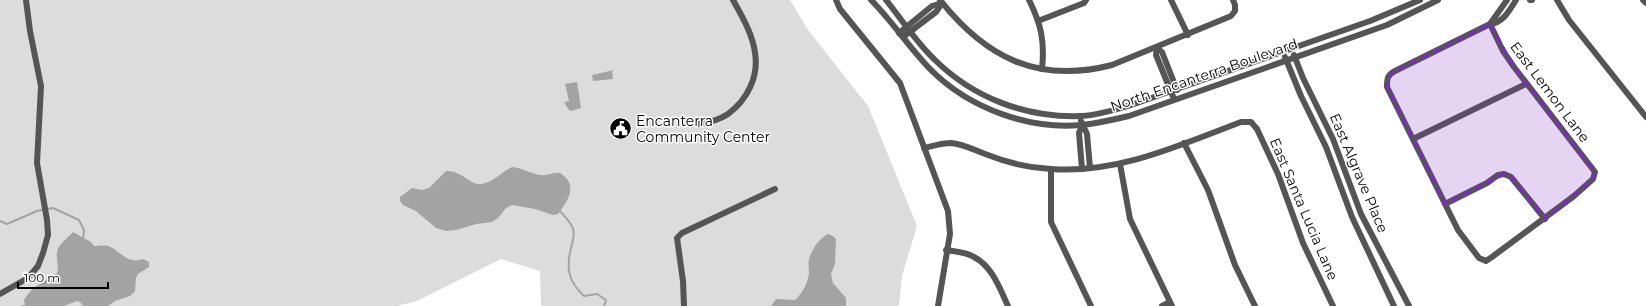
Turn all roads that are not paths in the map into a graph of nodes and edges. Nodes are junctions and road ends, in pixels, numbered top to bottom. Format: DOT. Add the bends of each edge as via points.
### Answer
graph roads {
  1 [pos="26,0"];
  2 [pos="733,0"];
  3 [pos="836,0"];
  4 [pos="872,0"];
  5 [pos="886,0"];
  6 [pos="1029,0"];
  7 [pos="1086,0"];
  8 [pos="1171,0"];
  9 [pos="1233,0"];
  10 [pos="1420,0"];
  11 [pos="1438,0"];
  12 [pos="1507,0"];
  13 [pos="1516,0"];
  14 [pos="1557,0"];
  15 [pos="1643,0"];
  16 [pos="941,1"];
  17 [pos="1646,3"];
  18 [pos="1038,21"];
  19 [pos="1490,24"];
  20 [pos="909,28"];
  21 [pos="901,35"];
  22 [pos="1188,35"];
  23 [pos="1157,48"];
  24 [pos="1292,48"];
  25 [pos="1283,51"];
  26 [pos="1295,57"];
  27 [pos="1287,60"];
  28 [pos="1042,69"];
  29 [pos="1526,84"];
  30 [pos="1174,89"];
  31 [pos="1177,98"];
  32 [pos="1081,116"];
  33 [pos="1646,116"];
  34 [pos="696,124"];
  35 [pos="1082,125"];
  36 [pos="1413,139"];
  37 [pos="1184,143"];
  38 [pos="924,148"];
  39 [pos="1120,164"];
  40 [pos="1090,168"];
  41 [pos="1082,169"];
  42 [pos="1051,170"];
  43 [pos="775,189"];
  44 [pos="1445,204"];
  45 [pos="1545,219"];
  46 [pos="946,250"];
  47 [pos="1398,283"];
  48 [pos="1386,290"];
  49 [pos="0,294"];
  50 [pos="1171,304"];
  51 [pos="684,306"];
  52 [pos="938,306"];
  53 [pos="1008,306"];
  54 [pos="1091,306"];
  55 [pos="1162,306"];
  56 [pos="1255,306"];
  57 [pos="1333,306"];
  58 [pos="1394,306"];
  59 [pos="1409,306"];
  1 -- 49 [label="street" via="41,86 37,163 48,220 47,244 38,266 28,278"];
  2 -- 34 [label="street" via="750,34 755,52 757,66 753,81 744,98 728,114"];
  3 -- 38 [label="street" via="840,9 900,83"];
  4 -- 21 [label="street, North Encanterra Boulevard"];
  5 -- 20 [label="street, North Encanterra Boulevard"];
  6 -- 18 [label="street"];
  7 -- 18 [label="street"];
  8 -- 22 [label="street"];
  9 -- 22 [label="street" via="1235,11 1231,16"];
  10 -- 24 [label="street, North Encanterra Boulevard" via="1370,21"];
  11 -- 26 [label="street, North Encanterra Boulevard" via="1387,25"];
  12 -- 19 [label="street"];
  13 -- 19 [label="street" via="1504,18"];
  14 -- 33 [label="street" via="1569,20"];
  15 -- 17 [label="street"];
  16 -- 20 [label="street" via="936,12"];
  16 -- 28 [label="street" via="970,33 996,53"];
  18 -- 28 [label="street" via="1044,52"];
  19 -- 29 [label="street, East Lemon Lane" via="1503,51"];
  19 -- 36 [label="street" via="1391,73 1387,79 1387,87"];
  20 -- 21 [label="street"];
  20 -- 32 [label="street, North Encanterra Boulevard" via="948,72 991,99 1037,113"];
  21 -- 35 [label="street, North Encanterra Boulevard" via="925,64 949,86 992,111 1042,124"];
  22 -- 23 [label="street"];
  23 -- 28 [label="street" via="1094,70 1056,72"];
  23 -- 30 [label="street" via="1162,52"];
  24 -- 25 [label="street, North Encanterra Boulevard"];
  24 -- 26 [label="street, East Algrave Place"];
  25 -- 27 [label="street, East Algrave Place"];
  25 -- 30 [label="street, North Encanterra Boulevard"];
  26 -- 27 [label="street, North Encanterra Boulevard"];
  26 -- 47 [label="street, East Algrave Place" via="1333,139 1361,214"];
  27 -- 31 [label="street, North Encanterra Boulevard"];
  27 -- 48 [label="street, East Algrave Place" via="1326,147 1352,217"];
  29 -- 36 [label="street"];
  29 -- 45 [label="street, East Lemon Lane" via="1595,172 1593,179"];
  30 -- 31 [label="street"];
  30 -- 32 [label="street, North Encanterra Boulevard" via="1117,109"];
  31 -- 35 [label="street, North Encanterra Boulevard" via="1129,116"];
  32 -- 35 [label="street"];
  35 -- 40 [label="street" via="1087,134"];
  35 -- 41 [label="street" via="1079,133"];
  36 -- 44 [label="street"];
  37 -- 39 [label="street"];
  37 -- 56 [label="street" via="1208,190 1235,265"];
  37 -- 57 [label="street, East Santa Lucia Lane" via="1241,122 1251,122 1257,129 1278,174 1303,243"];
  38 -- 42 [label="street" via="951,143 1018,165"];
  38 -- 46 [label="street" via="948,211 950,234"];
  39 -- 40 [label="street"];
  39 -- 50 [label="street" via="1130,219"];
  40 -- 41 [label="street"];
  41 -- 42 [label="street"];
  42 -- 54 [label="street" via="1051,222"];
  43 -- 51 [label="street" via="682,233 677,238"];
  44 -- 45 [label="street" via="1504,174 1511,177"];
  44 -- 45 [label="street" via="1458,230 1479,258 1486,261"];
  46 -- 52 [label="street"];
  46 -- 53 [label="street" via="975,257 984,264 993,275"];
  47 -- 48 [label="street"];
  47 -- 59 [label="street, East Algrave Place"];
  48 -- 58 [label="street, East Algrave Place"];
  50 -- 55 [label="street"];
}
